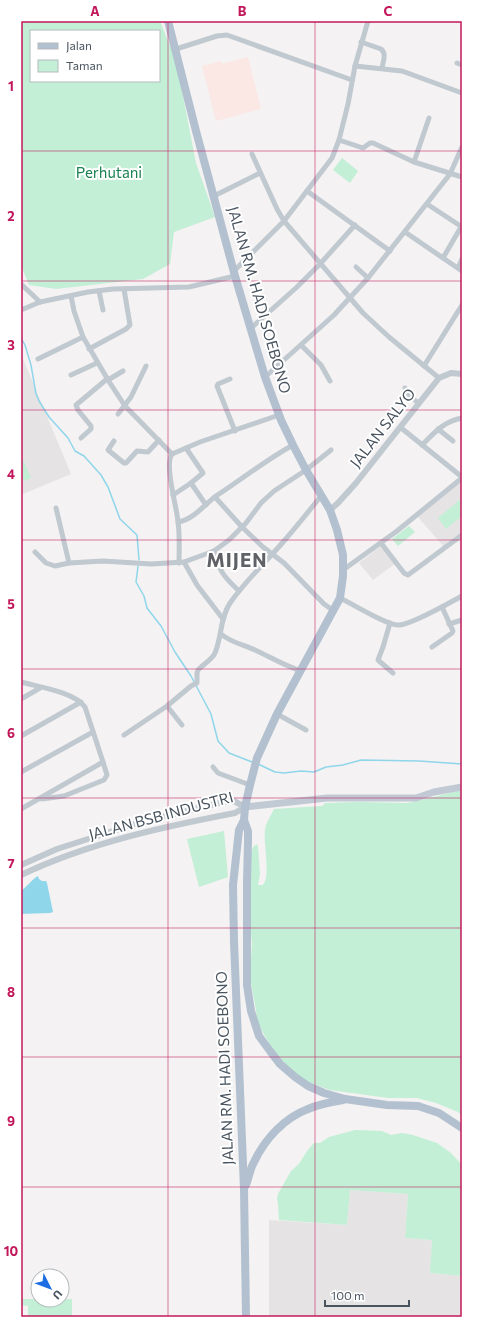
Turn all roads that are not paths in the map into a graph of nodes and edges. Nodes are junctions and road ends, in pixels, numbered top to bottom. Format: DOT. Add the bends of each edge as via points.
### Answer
graph roads {
  1 [pos="368,21"];
  2 [pos="170,22"];
  3 [pos="361,42"];
  4 [pos="176,49"];
  5 [pos="355,66"];
  6 [pos="382,68"];
  7 [pos="352,80"];
  8 [pos="462,93"];
  9 [pos="429,118"];
  10 [pos="339,140"];
  11 [pos="462,147"];
  12 [pos="252,154"];
  13 [pos="460,156"];
  14 [pos="414,162"];
  15 [pos="260,173"];
  16 [pos="450,174"];
  17 [pos="462,177"];
  18 [pos="307,191"];
  19 [pos="214,196"];
  20 [pos="427,204"];
  21 [pos="284,222"];
  22 [pos="355,225"];
  23 [pos="462,227"];
  24 [pos="405,232"];
  25 [pos="390,251"];
  26 [pos="443,258"];
  27 [pos="462,259"];
  28 [pos="320,264"];
  29 [pos="356,267"];
  30 [pos="460,269"];
  31 [pos="234,274"];
  32 [pos="368,278"];
  33 [pos="21,284"];
  34 [pos="124,289"];
  35 [pos="99,291"];
  36 [pos="71,296"];
  37 [pos="350,298"];
  38 [pos="40,302"];
  39 [pos="462,305"];
  40 [pos="21,310"];
  41 [pos="103,310"];
  42 [pos="250,329"];
  43 [pos="83,337"];
  44 [pos="301,345"];
  45 [pos="89,349"];
  46 [pos="38,359"];
  47 [pos="97,363"];
  48 [pos="146,366"];
  49 [pos="424,366"];
  50 [pos="123,371"];
  51 [pos="462,374"];
  52 [pos="71,375"];
  53 [pos="264,377"];
  54 [pos="439,378"];
  55 [pos="108,379"];
  56 [pos="230,379"];
  57 [pos="330,381"];
  58 [pos="405,388"];
  59 [pos="418,403"];
  60 [pos="125,406"];
  61 [pos="118,414"];
  62 [pos="279,415"];
  63 [pos="462,418"];
  64 [pos="400,427"];
  65 [pos="438,429"];
  66 [pos="235,430"];
  67 [pos="81,438"];
  68 [pos="159,440"];
  69 [pos="114,441"];
  70 [pos="453,441"];
  71 [pos="293,445"];
  72 [pos="422,445"];
  73 [pos="186,448"];
  74 [pos="331,450"];
  75 [pos="172,454"];
  76 [pos="306,470"];
  77 [pos="462,478"];
  78 [pos="191,483"];
  79 [pos="173,495"];
  80 [pos="321,496"];
  81 [pos="215,497"];
  82 [pos="206,505"];
  83 [pos="56,508"];
  84 [pos="330,510"];
  85 [pos="178,522"];
  86 [pos="242,527"];
  87 [pos="462,536"];
  88 [pos="381,543"];
  89 [pos="214,551"];
  90 [pos="35,552"];
  91 [pos="272,554"];
  92 [pos="182,562"];
  93 [pos="69,563"];
  94 [pos="343,570"];
  95 [pos="239,591"];
  96 [pos="462,596"];
  97 [pos="340,598"];
  98 [pos="442,607"];
  99 [pos="334,611"];
  100 [pos="223,618"];
  101 [pos="462,620"];
  102 [pos="390,624"];
  103 [pos="449,624"];
  104 [pos="221,634"];
  105 [pos="432,647"];
  106 [pos="301,672"];
  107 [pos="393,674"];
  108 [pos="21,682"];
  109 [pos="40,688"];
  110 [pos="21,699"];
  111 [pos="81,702"];
  112 [pos="167,706"];
  113 [pos="277,714"];
  114 [pos="182,725"];
  115 [pos="306,730"];
  116 [pos="93,732"];
  117 [pos="124,735"];
  118 [pos="21,736"];
  119 [pos="103,762"];
  120 [pos="213,767"];
  121 [pos="21,772"];
  122 [pos="250,785"];
  123 [pos="462,787"];
  124 [pos="39,800"];
  125 [pos="245,807"];
  126 [pos="21,809"];
  127 [pos="244,820"];
  128 [pos="21,865"];
  129 [pos="21,875"];
  130 [pos="345,1100"];
  131 [pos="462,1128"];
  132 [pos="244,1189"];
  133 [pos="246,1317"];
  1 -- 3 [label="street"];
  2 -- 4 [label="main road, JALAN RM. HADI SOEBONO"];
  3 -- 5 [label="street"];
  3 -- 6 [label="street" via="383,50"];
  4 -- 7 [label="street" via="227,35"];
  4 -- 19 [label="main road, JALAN RM. HADI SOEBONO"];
  5 -- 6 [label="street"];
  5 -- 7 [label="street"];
  6 -- 8 [label="street" via="410,73"];
  7 -- 10 [label="street"];
  9 -- 14 [label="street"];
  10 -- 14 [label="street" via="363,148 373,143"];
  10 -- 18 [label="street" via="328,165"];
  11 -- 13 [label="street"];
  12 -- 15 [label="street"];
  13 -- 16 [label="street"];
  14 -- 16 [label="street"];
  15 -- 19 [label="street"];
  15 -- 21 [label="street"];
  16 -- 17 [label="street"];
  16 -- 20 [label="street"];
  18 -- 21 [label="street"];
  18 -- 22 [label="street"];
  19 -- 31 [label="main road, JALAN RM. HADI SOEBONO"];
  20 -- 23 [label="street"];
  20 -- 24 [label="street"];
  21 -- 28 [label="street"];
  21 -- 31 [label="street"];
  22 -- 25 [label="street"];
  22 -- 28 [label="street"];
  23 -- 26 [label="street"];
  24 -- 25 [label="street"];
  24 -- 26 [label="street"];
  25 -- 32 [label="street"];
  26 -- 30 [label="street"];
  27 -- 30 [label="street"];
  28 -- 37 [label="street"];
  28 -- 42 [label="street"];
  29 -- 32 [label="street"];
  31 -- 34 [label="street" via="188,287"];
  31 -- 42 [label="main road, JALAN RM. HADI SOEBONO"];
  32 -- 37 [label="street"];
  33 -- 38 [label="street"];
  34 -- 35 [label="street"];
  34 -- 45 [label="street" via="130,325"];
  35 -- 36 [label="street"];
  35 -- 41 [label="street"];
  36 -- 38 [label="street"];
  36 -- 43 [label="street"];
  37 -- 44 [label="street"];
  37 -- 49 [label="street" via="389,337"];
  38 -- 40 [label="street"];
  39 -- 49 [label="street"];
  42 -- 53 [label="main road, JALAN RM. HADI SOEBONO"];
  43 -- 45 [label="street"];
  43 -- 46 [label="street"];
  44 -- 53 [label="street"];
  44 -- 57 [label="street" via="321,365"];
  45 -- 47 [label="street"];
  47 -- 52 [label="street"];
  47 -- 55 [label="street"];
  48 -- 60 [label="street"];
  49 -- 54 [label="street"];
  50 -- 55 [label="street"];
  51 -- 54 [label="street" via="451,373"];
  53 -- 62 [label="main road, JALAN RM. HADI SOEBONO"];
  54 -- 59 [label="street, JALAN SALYO"];
  55 -- 60 [label="street"];
  55 -- 67 [label="street" via="76,405 91,426"];
  56 -- 66 [label="street" via="217,386"];
  58 -- 59 [label="street"];
  59 -- 64 [label="street, JALAN SALYO"];
  60 -- 61 [label="street"];
  60 -- 68 [label="street"];
  62 -- 66 [label="street"];
  62 -- 71 [label="main road, JALAN RM. HADI SOEBONO"];
  63 -- 65 [label="street"];
  64 -- 72 [label="street"];
  64 -- 84 [label="street, JALAN SALYO" via="349,492"];
  65 -- 70 [label="street"];
  65 -- 72 [label="street"];
  66 -- 73 [label="street"];
  68 -- 69 [label="street" via="148,452 137,451 124,464 108,450"];
  68 -- 75 [label="street"];
  71 -- 76 [label="main road, JALAN RM. HADI SOEBONO"];
  71 -- 81 [label="street"];
  72 -- 77 [label="street"];
  73 -- 75 [label="street"];
  73 -- 78 [label="street" via="203,473"];
  74 -- 76 [label="street"];
  75 -- 79 [label="street" via="170,473"];
  76 -- 80 [label="main road, JALAN RM. HADI SOEBONO"];
  76 -- 86 [label="street" via="274,491"];
  77 -- 88 [label="street"];
  78 -- 79 [label="street"];
  78 -- 82 [label="street"];
  79 -- 85 [label="street"];
  80 -- 84 [label="main road, JALAN RM. HADI SOEBONO"];
  80 -- 91 [label="street"];
  81 -- 82 [label="street"];
  81 -- 86 [label="street"];
  82 -- 85 [label="street"];
  83 -- 93 [label="street"];
  84 -- 94 [label="main road, JALAN RM. HADI SOEBONO" via="338,530"];
  85 -- 92 [label="street"];
  86 -- 89 [label="street"];
  86 -- 91 [label="street"];
  87 -- 88 [label="street" via="410,574 404,573"];
  88 -- 94 [label="street"];
  89 -- 92 [label="street"];
  89 -- 95 [label="street" via="225,578"];
  90 -- 93 [label="street" via="50,565"];
  91 -- 95 [label="street"];
  91 -- 99 [label="street"];
  92 -- 93 [label="street"];
  92 -- 100 [label="street"];
  94 -- 97 [label="main road, JALAN RM. HADI SOEBONO"];
  95 -- 100 [label="street"];
  96 -- 98 [label="street"];
  97 -- 99 [label="main road, JALAN RM. HADI SOEBONO"];
  97 -- 102 [label="street"];
  98 -- 102 [label="street" via="401,626"];
  98 -- 103 [label="street"];
  99 -- 106 [label="main road, JALAN RM. HADI SOEBONO"];
  100 -- 104 [label="street"];
  101 -- 103 [label="street"];
  102 -- 107 [label="street" via="378,660"];
  103 -- 105 [label="street" via="452,633"];
  104 -- 106 [label="street"];
  104 -- 112 [label="street" via="214,654 197,673 197,683"];
  106 -- 113 [label="main road, JALAN RM. HADI SOEBONO"];
  108 -- 109 [label="street"];
  109 -- 110 [label="street"];
  109 -- 111 [label="street"];
  111 -- 116 [label="street"];
  111 -- 118 [label="street"];
  112 -- 114 [label="street"];
  112 -- 117 [label="street"];
  113 -- 115 [label="street"];
  113 -- 122 [label="main road, JALAN RM. HADI SOEBONO" via="256,758"];
  116 -- 119 [label="street"];
  116 -- 121 [label="street"];
  119 -- 124 [label="street"];
  119 -- 124 [label="street" via="107,775 104,780 64,796"];
  120 -- 122 [label="street" via="218,773"];
  122 -- 125 [label="main road, JALAN RM. HADI SOEBONO"];
  123 -- 125 [label="main road" via="416,798 327,798"];
  124 -- 126 [label="street"];
  125 -- 127 [label="main road, JALAN RM. HADI SOEBONO"];
  125 -- 128 [label="street, JALAN BSB INDUSTRI" via="232,800 144,821 57,849"];
  125 -- 129 [label="street, JALAN BSB INDUSTRI" via="234,813 144,831 60,857"];
  127 -- 130 [label="main road, JALAN RM. HADI SOEBONO" via="248,830 247,985 251,1011 259,1036 280,1064 294,1077 308,1086"];
  127 -- 132 [label="main road, JALAN RM. HADI SOEBONO" via="239,830 234,877 234,942"];
  130 -- 131 [label="main road, JALAN RM. HADI SOEBONO" via="418,1106 439,1113"];
  130 -- 132 [label="main road" via="307,1109 275,1131 254,1162"];
  132 -- 133 [label="main road, JALAN RM. HADI SOEBONO"];
}
